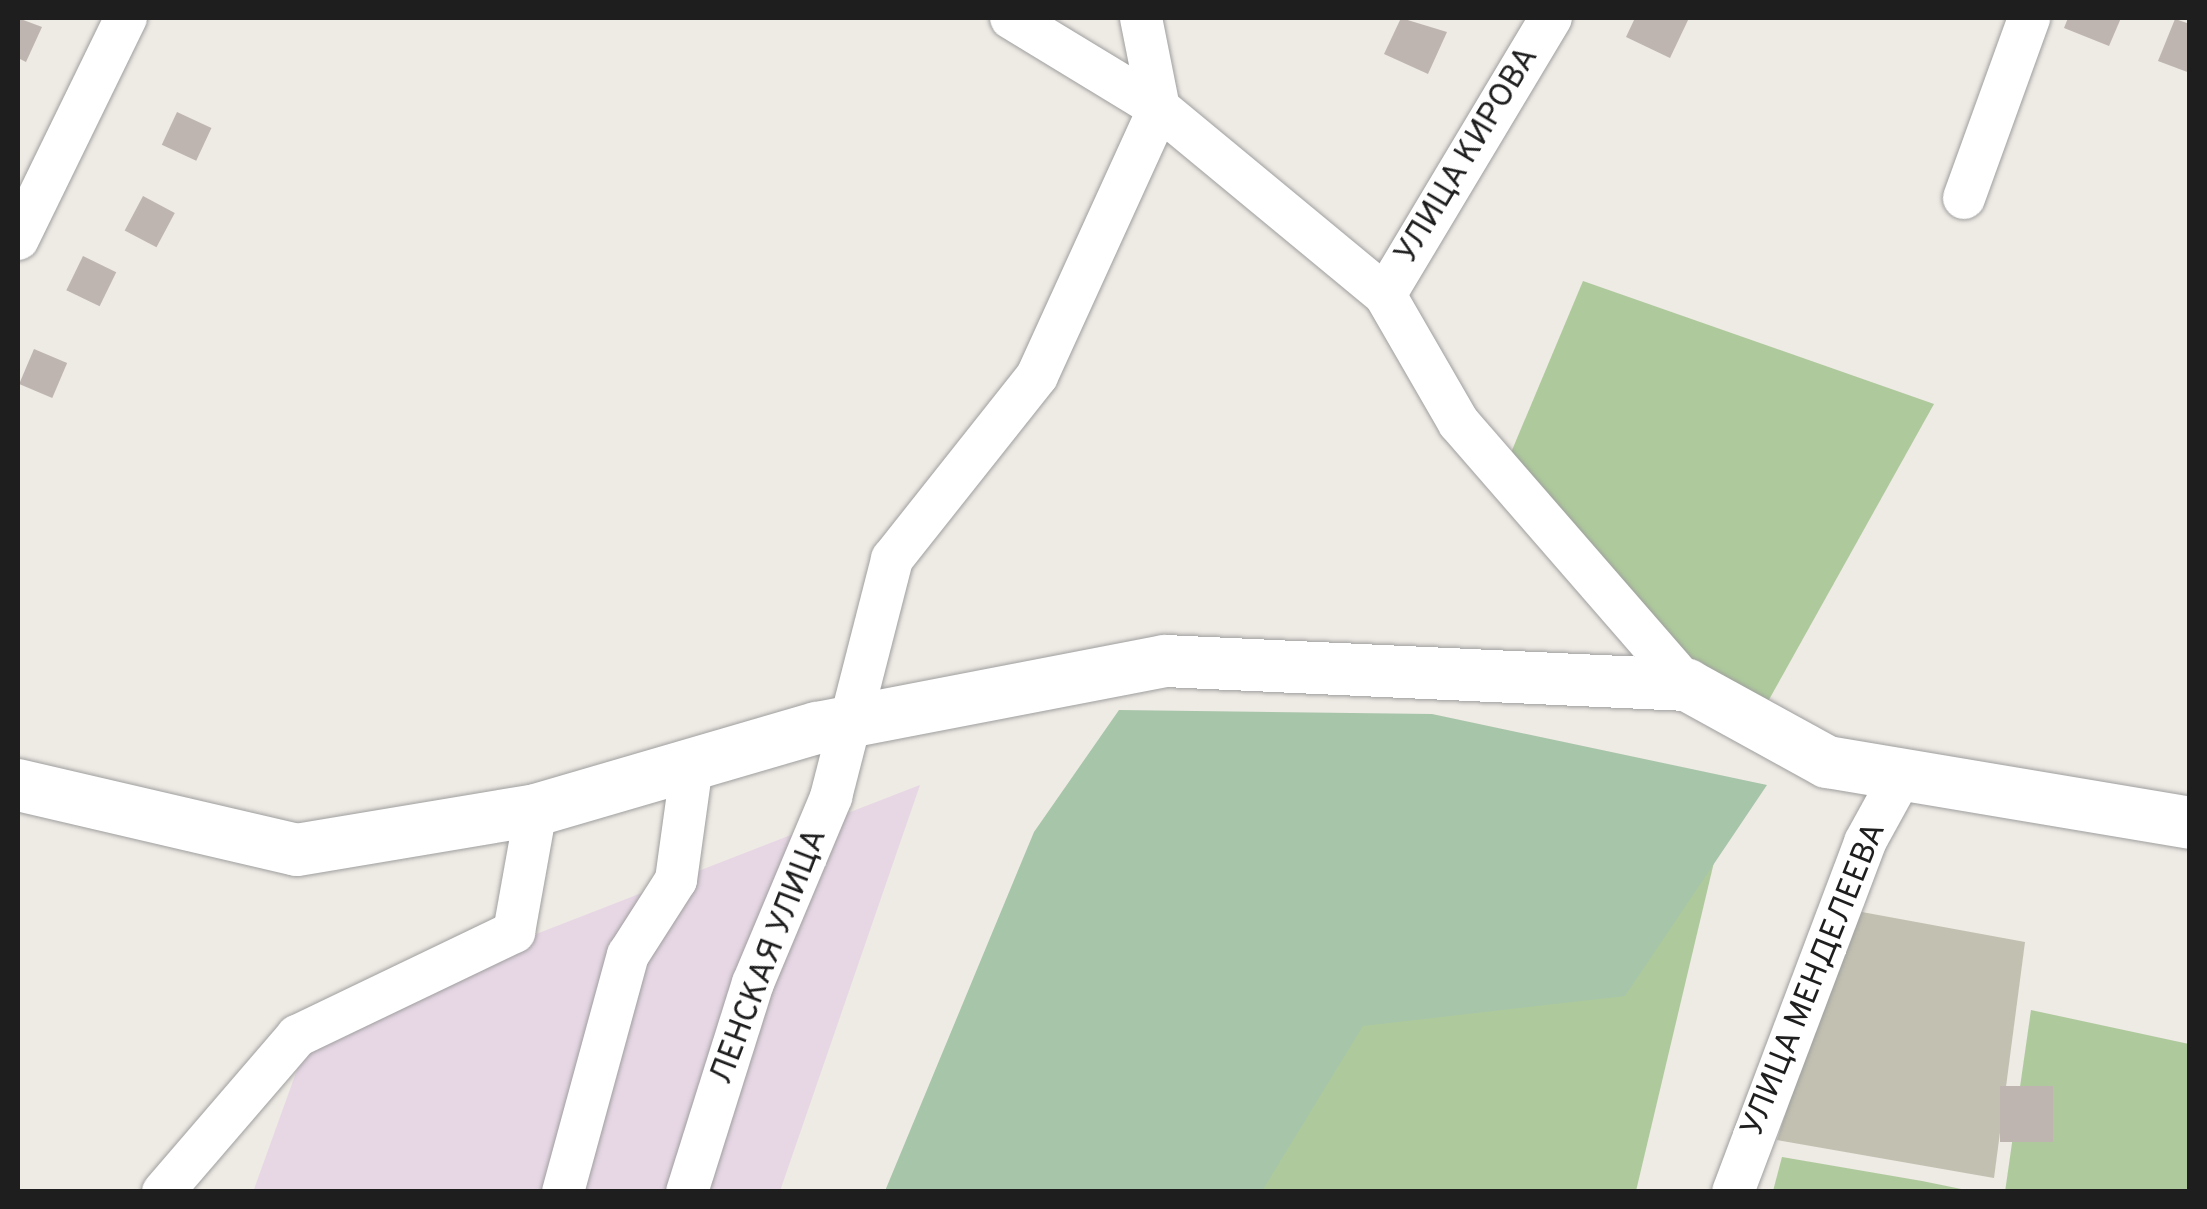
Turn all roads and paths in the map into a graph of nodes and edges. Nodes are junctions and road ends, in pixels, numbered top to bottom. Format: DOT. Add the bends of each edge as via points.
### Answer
graph roads {
  1 [pos="126,18"];
  2 [pos="1011,18"];
  3 [pos="1141,18"];
  4 [pos="1551,18"];
  5 [pos="2029,18"];
  6 [pos="1159,108"];
  7 [pos="1964,198"];
  8 [pos="18,239"];
  9 [pos="1386,295"];
  10 [pos="1687,685"];
  11 [pos="851,722"];
  12 [pos="692,764"];
  13 [pos="1904,771"];
  14 [pos="18,785"];
  15 [pos="536,810"];
  16 [pos="2190,823"];
  17 [pos="163,1192"];
  18 [pos="563,1192"];
  19 [pos="687,1192"];
  20 [pos="1733,1192"];
  1 -- 8 [label="street"];
  2 -- 6 [label="street"];
  3 -- 6 [label="street"];
  4 -- 9 [label="street, УЛИЦА КИРОВА"];
  5 -- 7 [label="street"];
  6 -- 9 [label="street"];
  6 -- 11 [label="street, ЛЕНСКАЯ УЛИЦА" via="1036,376 892,559"];
  9 -- 10 [label="street" via="1459,423"];
  10 -- 11 [label="street" via="1164,660"];
  10 -- 13 [label="street" via="1827,762"];
  11 -- 12 [label="street"];
  11 -- 19 [label="street, ЛЕНСКАЯ УЛИЦА" via="831,796 753,982"];
  12 -- 15 [label="street"];
  12 -- 18 [label="street" via="676,880 628,955"];
  13 -- 16 [label="street"];
  13 -- 20 [label="street, УЛИЦА МЕНДЕЛЕЕВА" via="1865,842"];
  14 -- 15 [label="street" via="297,850"];
  15 -- 17 [label="street" via="514,932 297,1036"];
}
